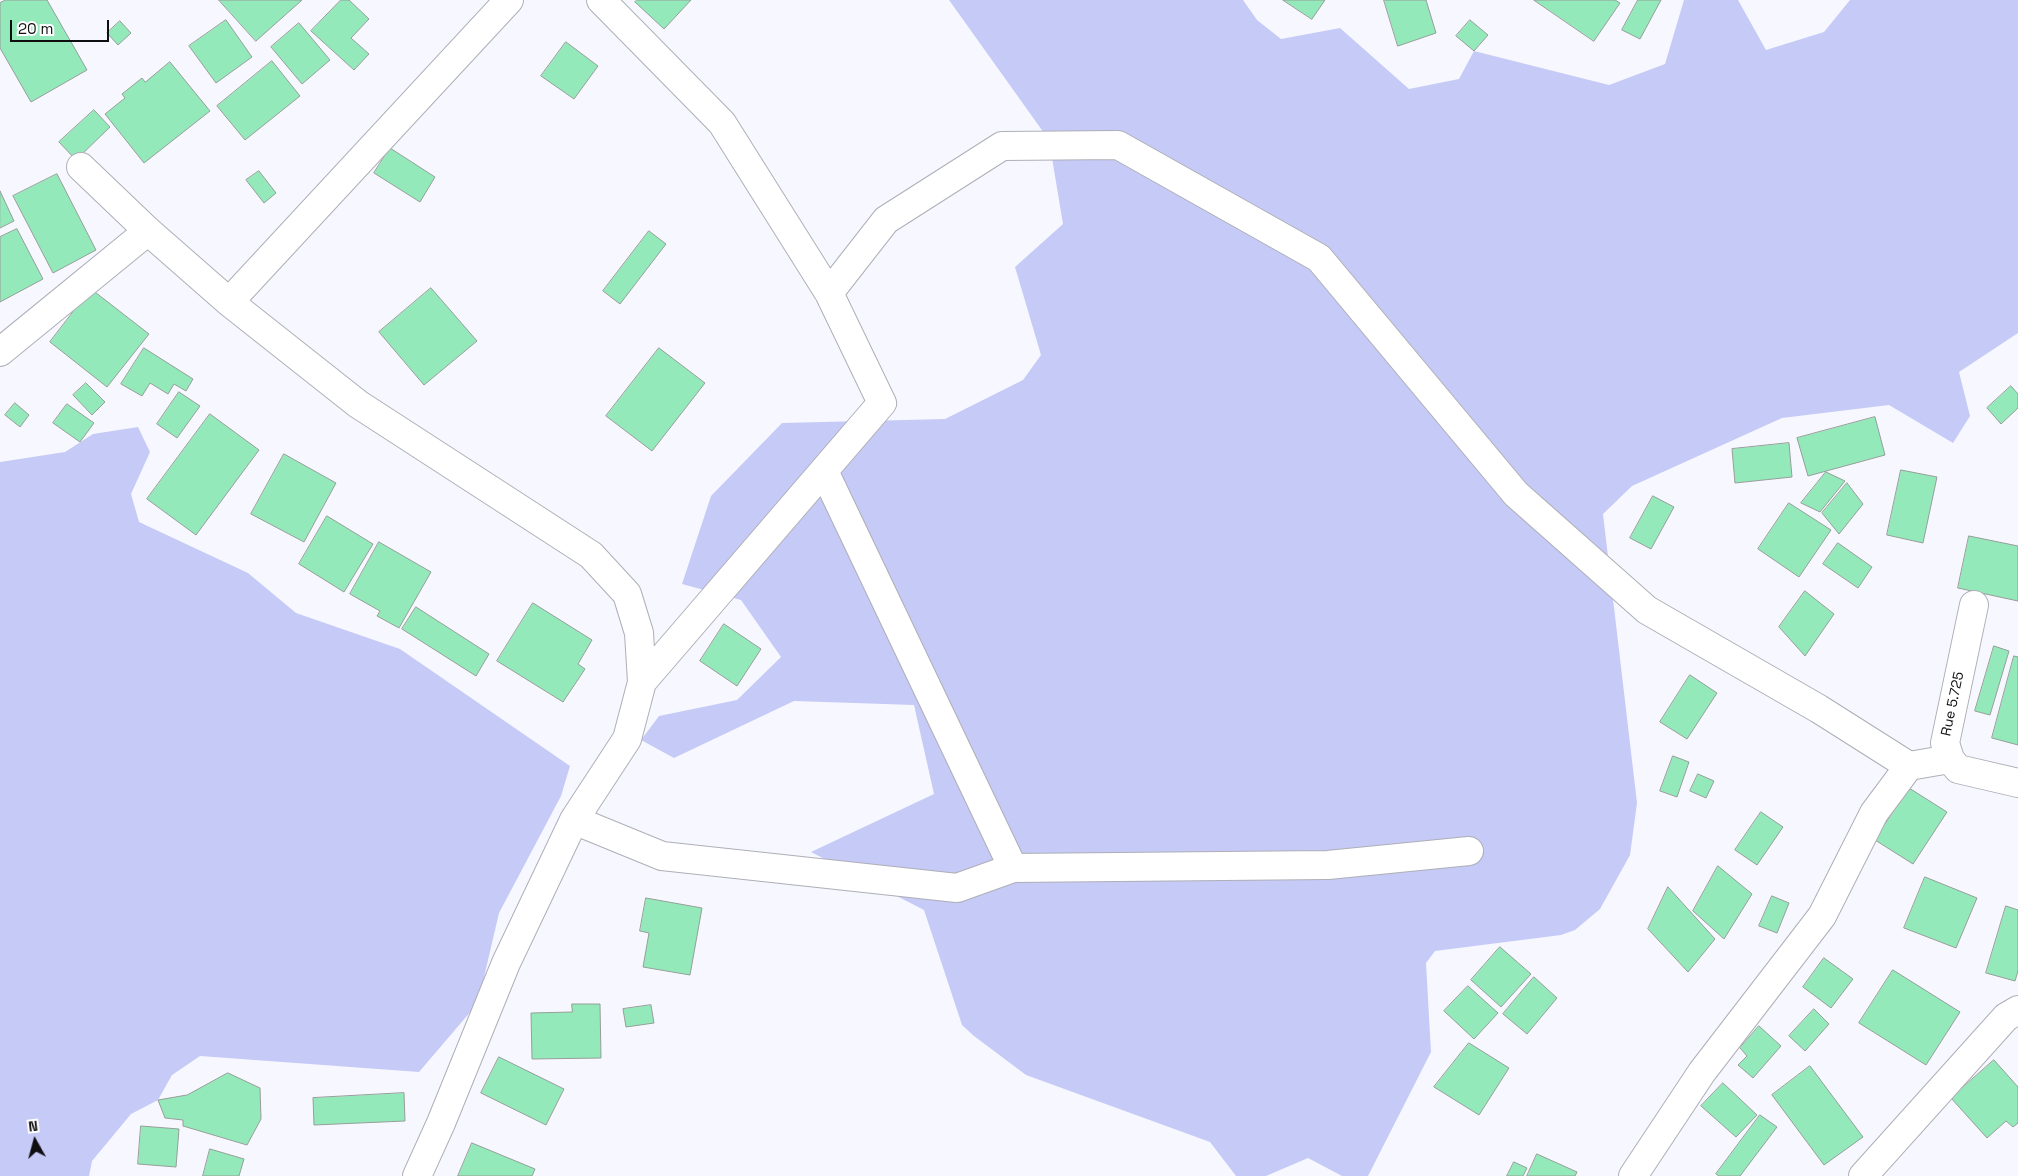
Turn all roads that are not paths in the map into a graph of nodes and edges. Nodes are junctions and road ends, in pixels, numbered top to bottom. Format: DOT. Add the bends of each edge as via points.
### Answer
graph roads {
  1 [pos="509,0"];
  2 [pos="601,0"];
  3 [pos="80,167"];
  4 [pos="148,231"];
  5 [pos="829,293"];
  6 [pos="229,302"];
  7 [pos="0,352"];
  8 [pos="824,471"];
  9 [pos="1974,605"];
  10 [pos="642,682"];
  11 [pos="1950,759"];
  12 [pos="1909,766"];
  13 [pos="2018,783"];
  14 [pos="574,820"];
  15 [pos="1469,851"];
  16 [pos="1013,868"];
  17 [pos="2018,1010"];
  18 [pos="417,1176"];
  19 [pos="1633,1176"];
  20 [pos="1863,1176"];
  1 -- 6 [label="street"];
  2 -- 5 [label="street" via="722,122"];
  3 -- 4 [label="street"];
  4 -- 6 [label="street"];
  4 -- 7 [label="street"];
  5 -- 8 [label="street" via="882,403"];
  5 -- 12 [label="street" via="886,220 1002,146 1118,145 1319,258 1516,494 1647,610 1819,708"];
  6 -- 10 [label="street" via="358,404 591,555 627,594 639,633"];
  8 -- 10 [label="street"];
  8 -- 16 [label="street"];
  9 -- 11 [label="street, Rue 5.725" via="1945,743"];
  10 -- 14 [label="street" via="626,739"];
  11 -- 12 [label="street"];
  11 -- 13 [label="street" via="1958,769"];
  12 -- 19 [label="street" via="1874,813 1822,916 1702,1072"];
  14 -- 16 [label="street" via="662,856 958,888"];
  14 -- 18 [label="street" via="506,963"];
  15 -- 16 [label="street" via="1328,865"];
  17 -- 20 [label="street" via="2006,1017"];
}
